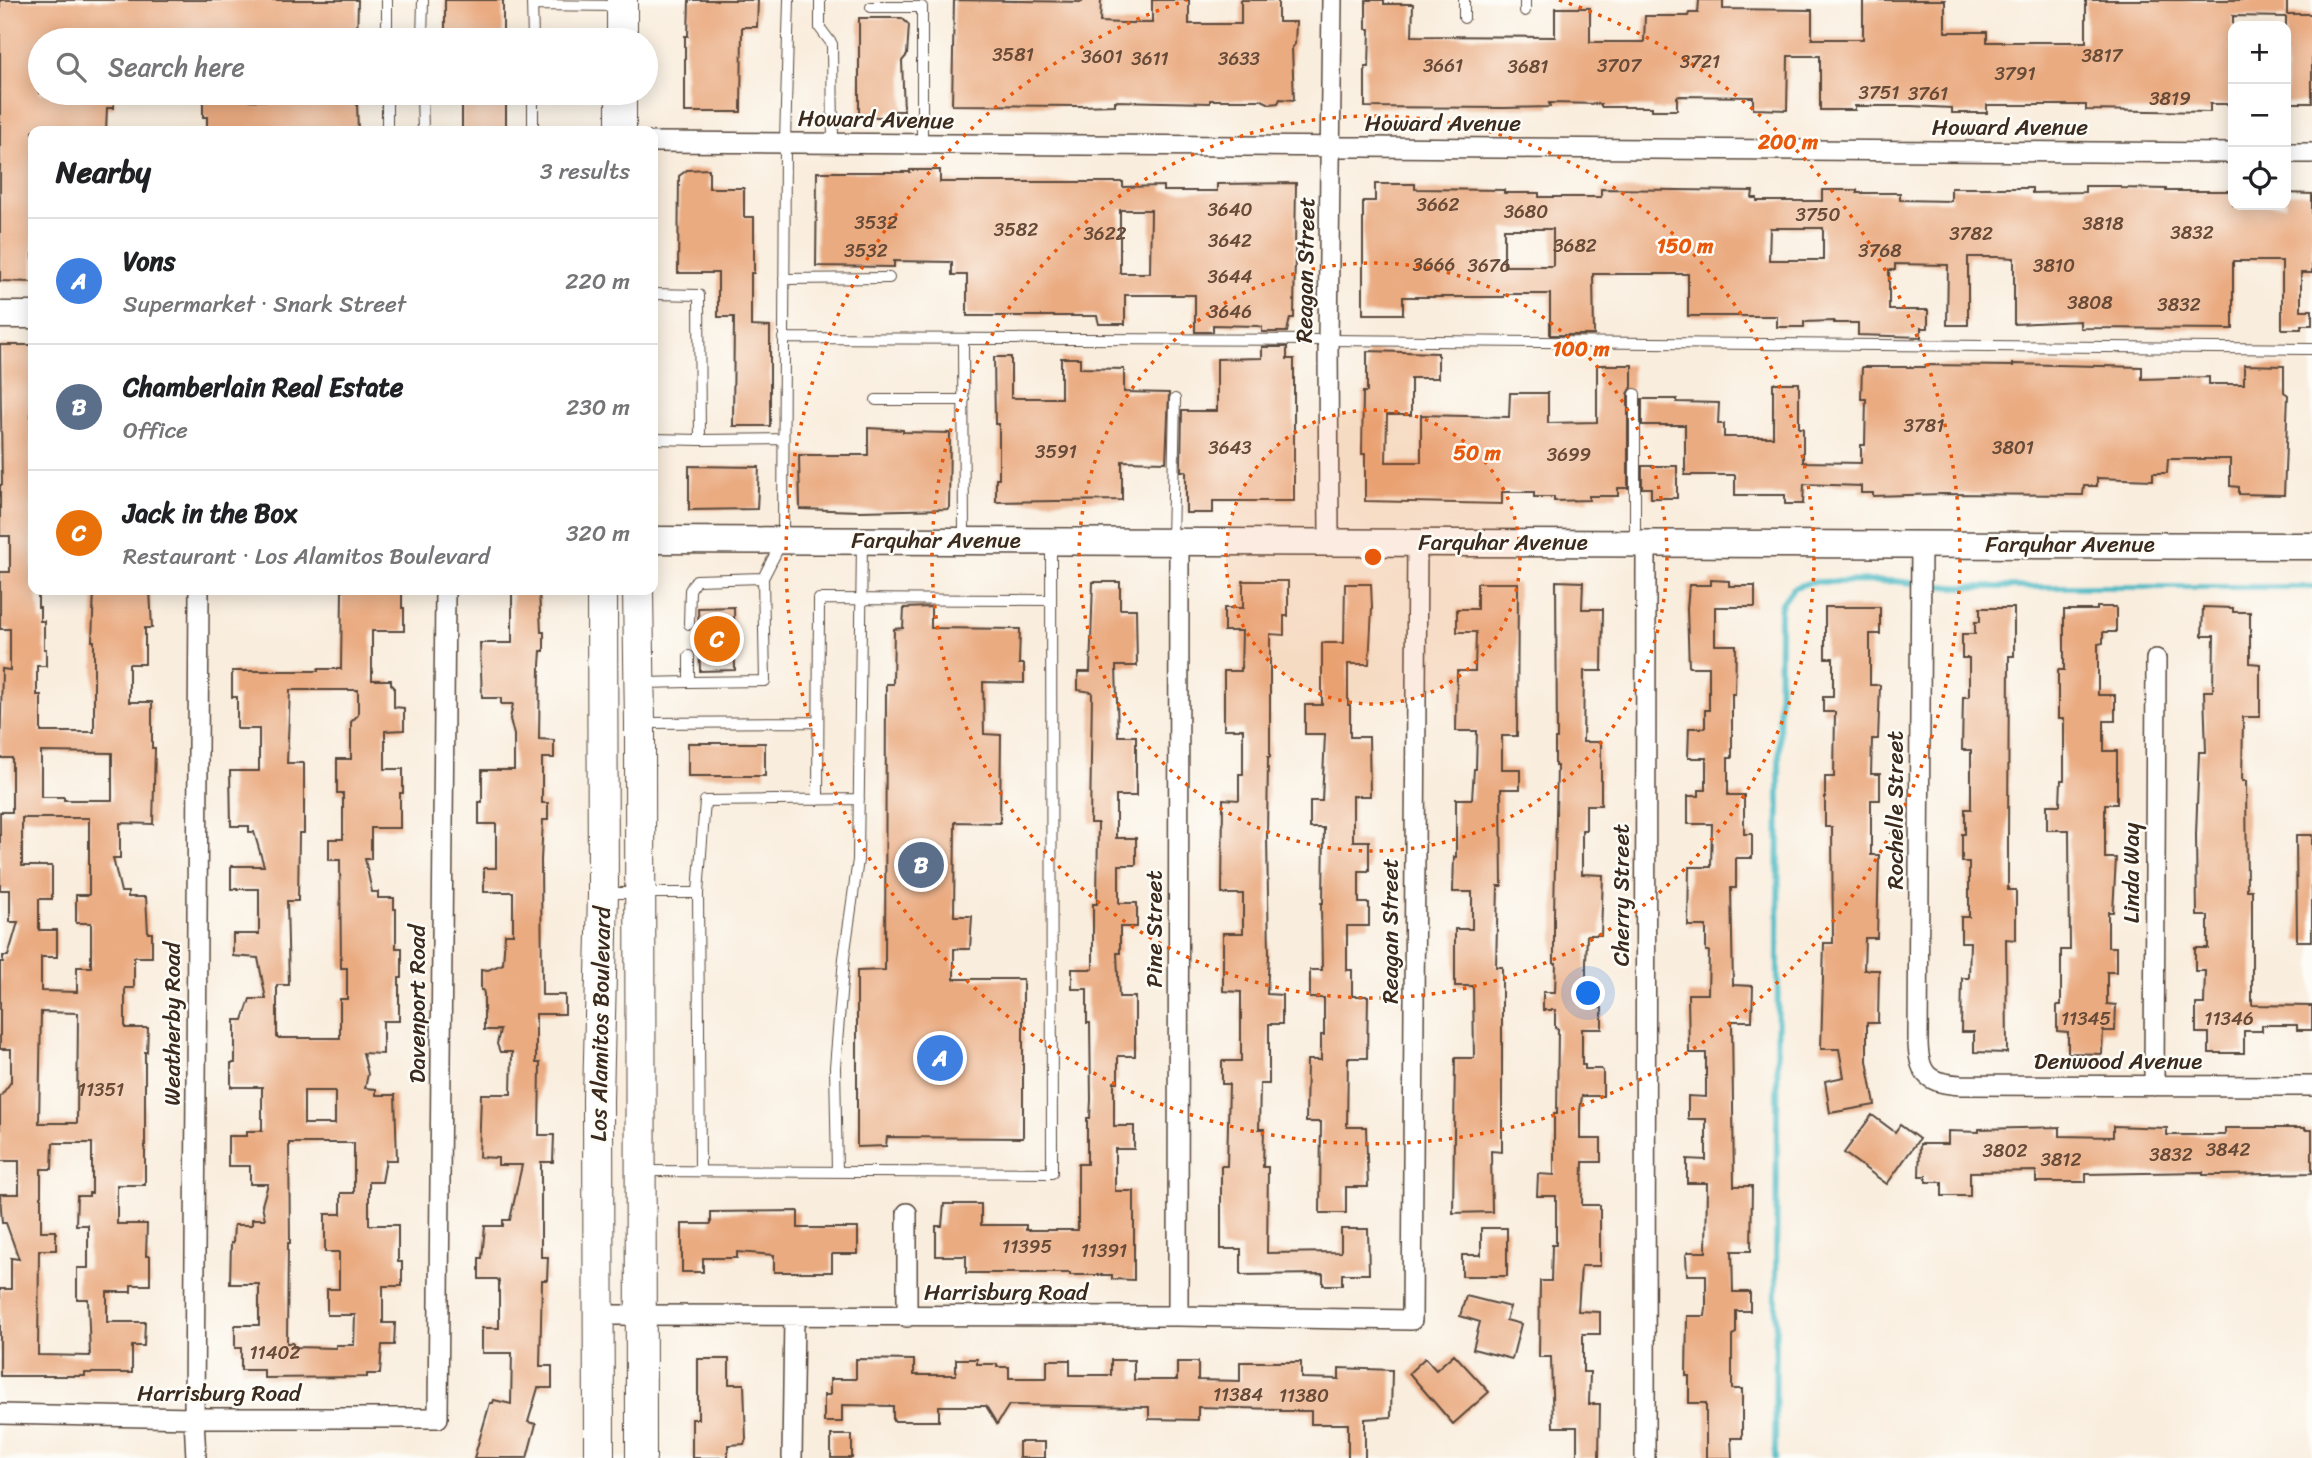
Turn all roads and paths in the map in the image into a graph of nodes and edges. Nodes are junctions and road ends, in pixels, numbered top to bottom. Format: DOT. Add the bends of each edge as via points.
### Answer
graph roads {
  1 [pos="387,0"];
  2 [pos="422,0"];
  3 [pos="789,0"];
  4 [pos="820,0"];
  5 [pos="1332,0"];
  6 [pos="1464,0"];
  7 [pos="1525,0"];
  8 [pos="532,3"];
  9 [pos="622,3"];
  10 [pos="871,7"];
  11 [pos="1524,11"];
  12 [pos="1464,18"];
  13 [pos="387,28"];
  14 [pos="422,28"];
  15 [pos="533,28"];
  16 [pos="622,28"];
  17 [pos="387,105"];
  18 [pos="422,105"];
  19 [pos="533,105"];
  20 [pos="621,105"];
  21 [pos="387,126"];
  22 [pos="423,126"];
  23 [pos="533,126"];
  24 [pos="621,126"];
  25 [pos="658,142"];
  26 [pos="785,142"];
  27 [pos="833,143"];
  28 [pos="922,144"];
  29 [pos="1331,147"];
  30 [pos="2228,153"];
  31 [pos="2291,153"];
  32 [pos="2312,153"];
  33 [pos="889,278"];
  34 [pos="784,279"];
  35 [pos="658,294"];
  36 [pos="0,315"];
  37 [pos="28,315"];
  38 [pos="783,338"];
  39 [pos="963,339"];
  40 [pos="1328,340"];
  41 [pos="2312,349"];
  42 [pos="1636,394"];
  43 [pos="1175,399"];
  44 [pos="876,400"];
  45 [pos="964,400"];
  46 [pos="658,439"];
  47 [pos="783,439"];
  48 [pos="699,440"];
  49 [pos="783,539"];
  50 [pos="658,540"];
  51 [pos="862,540"];
  52 [pos="964,540"];
  53 [pos="1051,541"];
  54 [pos="1417,541"];
  55 [pos="1176,542"];
  56 [pos="1329,542"];
  57 [pos="1641,542"];
  58 [pos="1920,543"];
  59 [pos="2312,545"];
  60 [pos="763,578"];
  61 [pos="199,595"];
  62 [pos="445,595"];
  63 [pos="602,595"];
  64 [pos="638,595"];
  65 [pos="861,598"];
  66 [pos="1051,600"];
  67 [pos="690,624"];
  68 [pos="690,656"];
  69 [pos="2156,659"];
  70 [pos="689,682"];
  71 [pos="640,683"];
  72 [pos="818,722"];
  73 [pos="640,723"];
  74 [pos="859,799"];
  75 [pos="818,800"];
  76 [pos="639,892"];
  77 [pos="603,893"];
  78 [pos="698,893"];
  79 [pos="1922,1081"];
  80 [pos="2154,1086"];
  81 [pos="2312,1086"];
  82 [pos="640,1171"];
  83 [pos="700,1171"];
  84 [pos="837,1171"];
  85 [pos="906,1213"];
  86 [pos="599,1315"];
  87 [pos="642,1315"];
  88 [pos="794,1316"];
  89 [pos="907,1317"];
  90 [pos="1178,1317"];
  91 [pos="1412,1320"];
  92 [pos="0,1414"];
  93 [pos="194,1418"];
  94 [pos="438,1418"];
  95 [pos="196,1458"];
  96 [pos="599,1458"];
  97 [pos="641,1458"];
  98 [pos="792,1458"];
  99 [pos="1645,1458"];
  1 -- 13 [label="lane"];
  2 -- 14 [label="lane"];
  3 -- 26 [label="lane"];
  4 -- 27 [label="lane" via="820,28 832,44"];
  5 -- 29 [label="street, Reagan Street"];
  6 -- 12 [label="lane"];
  7 -- 11 [label="lane"];
  8 -- 9 [label="lane"];
  8 -- 15 [label="lane"];
  9 -- 16 [label="main road"];
  10 -- 28 [label="lane" via="922,7"];
  17 -- 21 [label="lane"];
  18 -- 22 [label="lane"];
  19 -- 23 [label="lane"];
  20 -- 24 [label="main road"];
  25 -- 26 [label="street, Howard Avenue"];
  26 -- 27 [label="street, Howard Avenue"];
  26 -- 34 [label="lane"];
  27 -- 28 [label="street, Howard Avenue"];
  28 -- 29 [label="street, Howard Avenue"];
  29 -- 30 [label="street, Howard Avenue"];
  29 -- 40 [label="street, Reagan Street"];
  31 -- 32 [label="street"];
  33 -- 34 [label="lane"];
  34 -- 38 [label="lane"];
  35 -- 48 [label="lane" via="699,295"];
  36 -- 37 [label="street"];
  38 -- 39 [label="lane"];
  38 -- 47 [label="lane"];
  39 -- 40 [label="lane"];
  39 -- 45 [label="lane"];
  40 -- 41 [label="lane"];
  40 -- 56 [label="street, Reagan Street"];
  42 -- 57 [label="lane"];
  43 -- 55 [label="lane"];
  44 -- 45 [label="lane"];
  45 -- 52 [label="lane"];
  46 -- 48 [label="lane"];
  47 -- 48 [label="lane"];
  47 -- 49 [label="lane"];
  49 -- 50 [label="street, Farquhar Avenue"];
  49 -- 51 [label="street, Farquhar Avenue"];
  49 -- 60 [label="lane"];
  51 -- 52 [label="street, Farquhar Avenue"];
  51 -- 65 [label="lane"];
  52 -- 53 [label="street, Farquhar Avenue"];
  53 -- 55 [label="street, Farquhar Avenue"];
  53 -- 66 [label="lane"];
  54 -- 56 [label="street, Farquhar Avenue"];
  54 -- 57 [label="street, Farquhar Avenue"];
  54 -- 91 [label="street, Reagan Street"];
  55 -- 56 [label="street, Farquhar Avenue"];
  55 -- 90 [label="street, Pine Street"];
  57 -- 58 [label="street, Farquhar Avenue"];
  57 -- 99 [label="street, Cherry Street"];
  58 -- 59 [label="street, Farquhar Avenue"];
  58 -- 79 [label="street, Rochelle Street" via="1918,1044"];
  60 -- 67 [label="lane" via="696,580 690,590"];
  60 -- 70 [label="lane" via="765,681"];
  61 -- 93 [label="street, Weatherby Road"];
  62 -- 94 [label="street, Davenport Road"];
  63 -- 77 [label="main road, Los Alamitos Boulevard"];
  64 -- 71 [label="main road, Los Alamitos Boulevard"];
  65 -- 66 [label="lane"];
  65 -- 72 [label="lane" via="819,599"];
  65 -- 74 [label="lane"];
  66 -- 84 [label="lane" via="1052,1173"];
  68 -- 70 [label="lane"];
  69 -- 80 [label="street, Linda Way"];
  70 -- 71 [label="lane"];
  71 -- 73 [label="main road, Los Alamitos Boulevard"];
  72 -- 73 [label="lane"];
  72 -- 75 [label="lane"];
  73 -- 76 [label="main road, Los Alamitos Boulevard"];
  74 -- 75 [label="lane"];
  74 -- 84 [label="lane" via="858,860 835,1067"];
  75 -- 78 [label="lane" via="705,801"];
  76 -- 77 [label="lane"];
  76 -- 78 [label="lane"];
  76 -- 82 [label="main road, Los Alamitos Boulevard"];
  77 -- 86 [label="main road, Los Alamitos Boulevard"];
  78 -- 83 [label="lane"];
  79 -- 80 [label="street, Denwood Avenue"];
  80 -- 81 [label="street, Denwood Avenue"];
  82 -- 83 [label="lane"];
  82 -- 87 [label="main road, Los Alamitos Boulevard"];
  83 -- 84 [label="lane"];
  85 -- 89 [label="street"];
  86 -- 87 [label="street, Harrisburg Road"];
  86 -- 96 [label="main road, Los Alamitos Boulevard"];
  87 -- 88 [label="street, Harrisburg Road"];
  87 -- 97 [label="main road, Los Alamitos Boulevard"];
  88 -- 89 [label="street, Harrisburg Road"];
  88 -- 98 [label="street"];
  89 -- 90 [label="street, Harrisburg Road"];
  90 -- 91 [label="street, Harrisburg Road"];
  92 -- 93 [label="street, Harrisburg Road"];
  93 -- 94 [label="street, Harrisburg Road"];
  93 -- 95 [label="street, Weatherby Road"];
}
